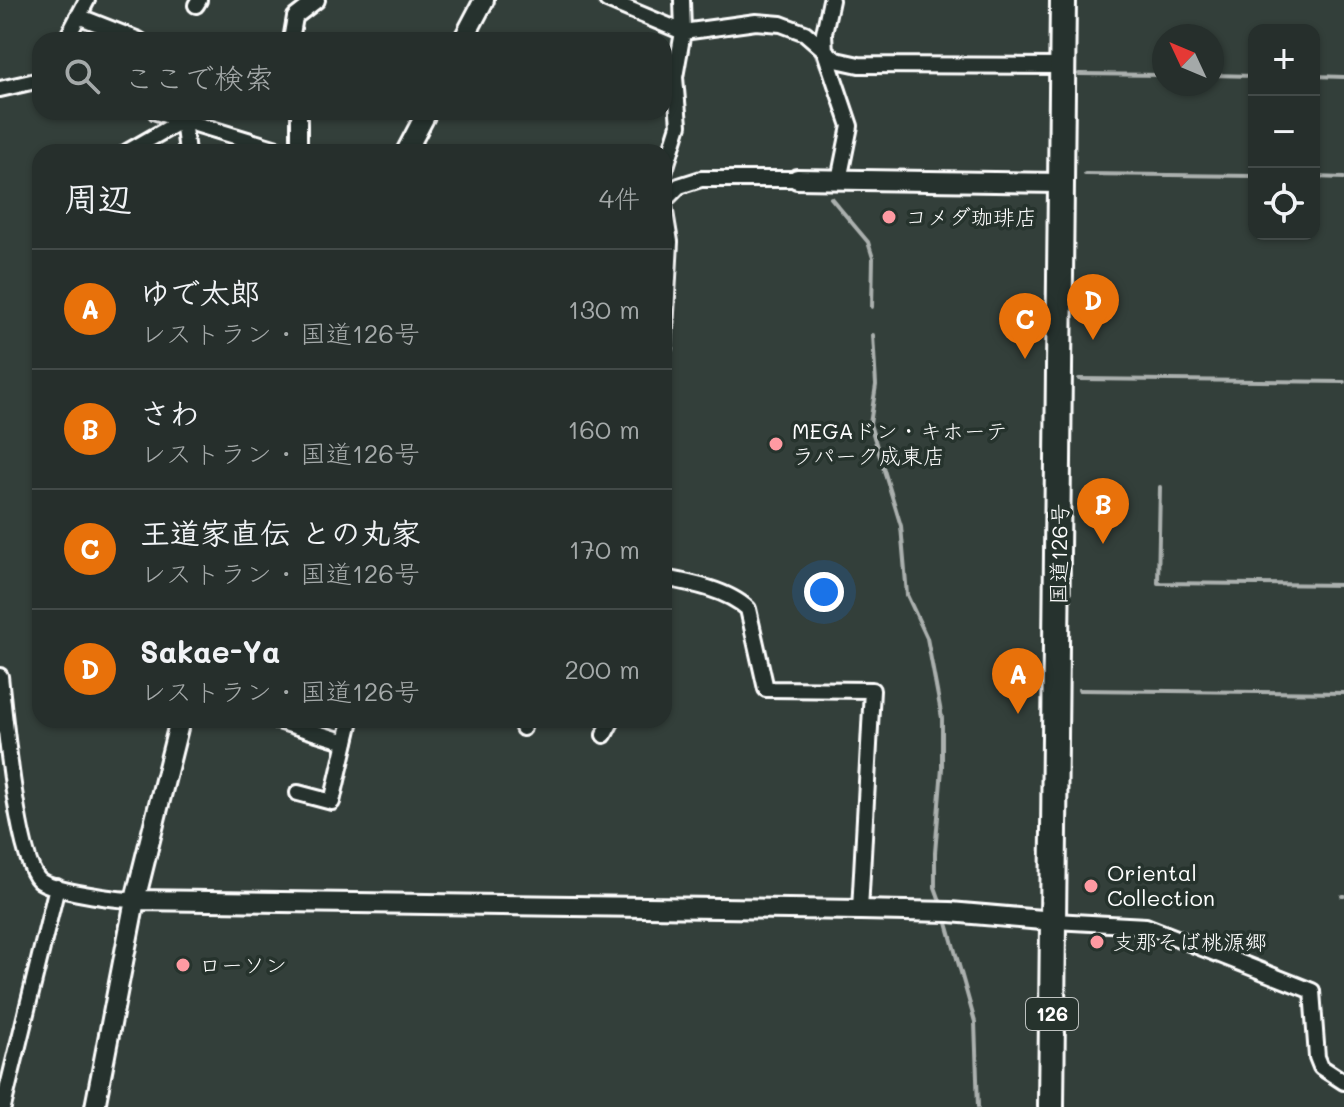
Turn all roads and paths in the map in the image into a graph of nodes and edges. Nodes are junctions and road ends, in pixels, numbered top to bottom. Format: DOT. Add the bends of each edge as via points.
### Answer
graph roads {
  1 [pos="87,0"];
  2 [pos="317,0"];
  3 [pos="484,0"];
  4 [pos="607,0"];
  5 [pos="682,0"];
  6 [pos="831,0"];
  7 [pos="1063,0"];
  8 [pos="78,16"];
  9 [pos="70,32"];
  10 [pos="119,32"];
  11 [pos="292,32"];
  12 [pos="467,32"];
  13 [pos="683,32"];
  14 [pos="825,52"];
  15 [pos="1063,66"];
  16 [pos="32,82"];
  17 [pos="0,89"];
  18 [pos="183,120"];
  19 [pos="299,120"];
  20 [pos="423,120"];
  21 [pos="141,144"];
  22 [pos="186,144"];
  23 [pos="261,144"];
  24 [pos="299,144"];
  25 [pos="410,144"];
  26 [pos="672,147"];
  27 [pos="797,179"];
  28 [pos="839,180"];
  29 [pos="1061,183"];
  30 [pos="672,194"];
  31 [pos="672,580"];
  32 [pos="0,676"];
  33 [pos="178,728"];
  34 [pos="316,728"];
  35 [pos="349,728"];
  36 [pos="608,728"];
  37 [pos="604,735"];
  38 [pos="346,742"];
  39 [pos="298,793"];
  40 [pos="57,887"];
  41 [pos="135,900"];
  42 [pos="860,910"];
  43 [pos="1054,921"];
  44 [pos="1344,1082"];
  45 [pos="3,1107"];
  46 [pos="95,1107"];
  47 [pos="1051,1107"];
  1 -- 8 [label="street"];
  2 -- 11 [label="street" via="295,17"];
  3 -- 12 [label="street"];
  4 -- 13 [label="street"];
  5 -- 13 [label="street"];
  6 -- 14 [label="street"];
  7 -- 15 [label="highway, 国道126号 / 126"];
  8 -- 9 [label="street"];
  8 -- 10 [label="street"];
  13 -- 14 [label="street" via="756,22 781,24 805,33"];
  13 -- 26 [label="street" via="675,77 679,125"];
  14 -- 15 [label="street" via="859,65"];
  14 -- 28 [label="street" via="850,126"];
  15 -- 29 [label="highway, 国道126号 / 126"];
  16 -- 17 [label="street"];
  18 -- 21 [label="street"];
  18 -- 22 [label="street"];
  18 -- 23 [label="street"];
  19 -- 24 [label="street"];
  20 -- 25 [label="street"];
  27 -- 28 [label="street"];
  27 -- 30 [label="street" via="701,179 679,186"];
  28 -- 29 [label="street"];
  29 -- 43 [label="highway, 国道126号 / 126"];
  31 -- 42 [label="street" via="697,585 748,609 766,689 872,690"];
  32 -- 40 [label="street" via="27,859 40,880"];
  33 -- 41 [label="street"];
  34 -- 38 [label="street"];
  35 -- 38 [label="street"];
  36 -- 37 [label="street"];
  38 -- 39 [label="street" via="332,802"];
  40 -- 41 [label="street"];
  40 -- 45 [label="street"];
  41 -- 42 [label="street"];
  41 -- 46 [label="street"];
  42 -- 43 [label="street"];
  43 -- 44 [label="street" via="1146,926 1312,991 1317,1057 1321,1067"];
  43 -- 47 [label="highway, 国道126号 / 126"];
}
